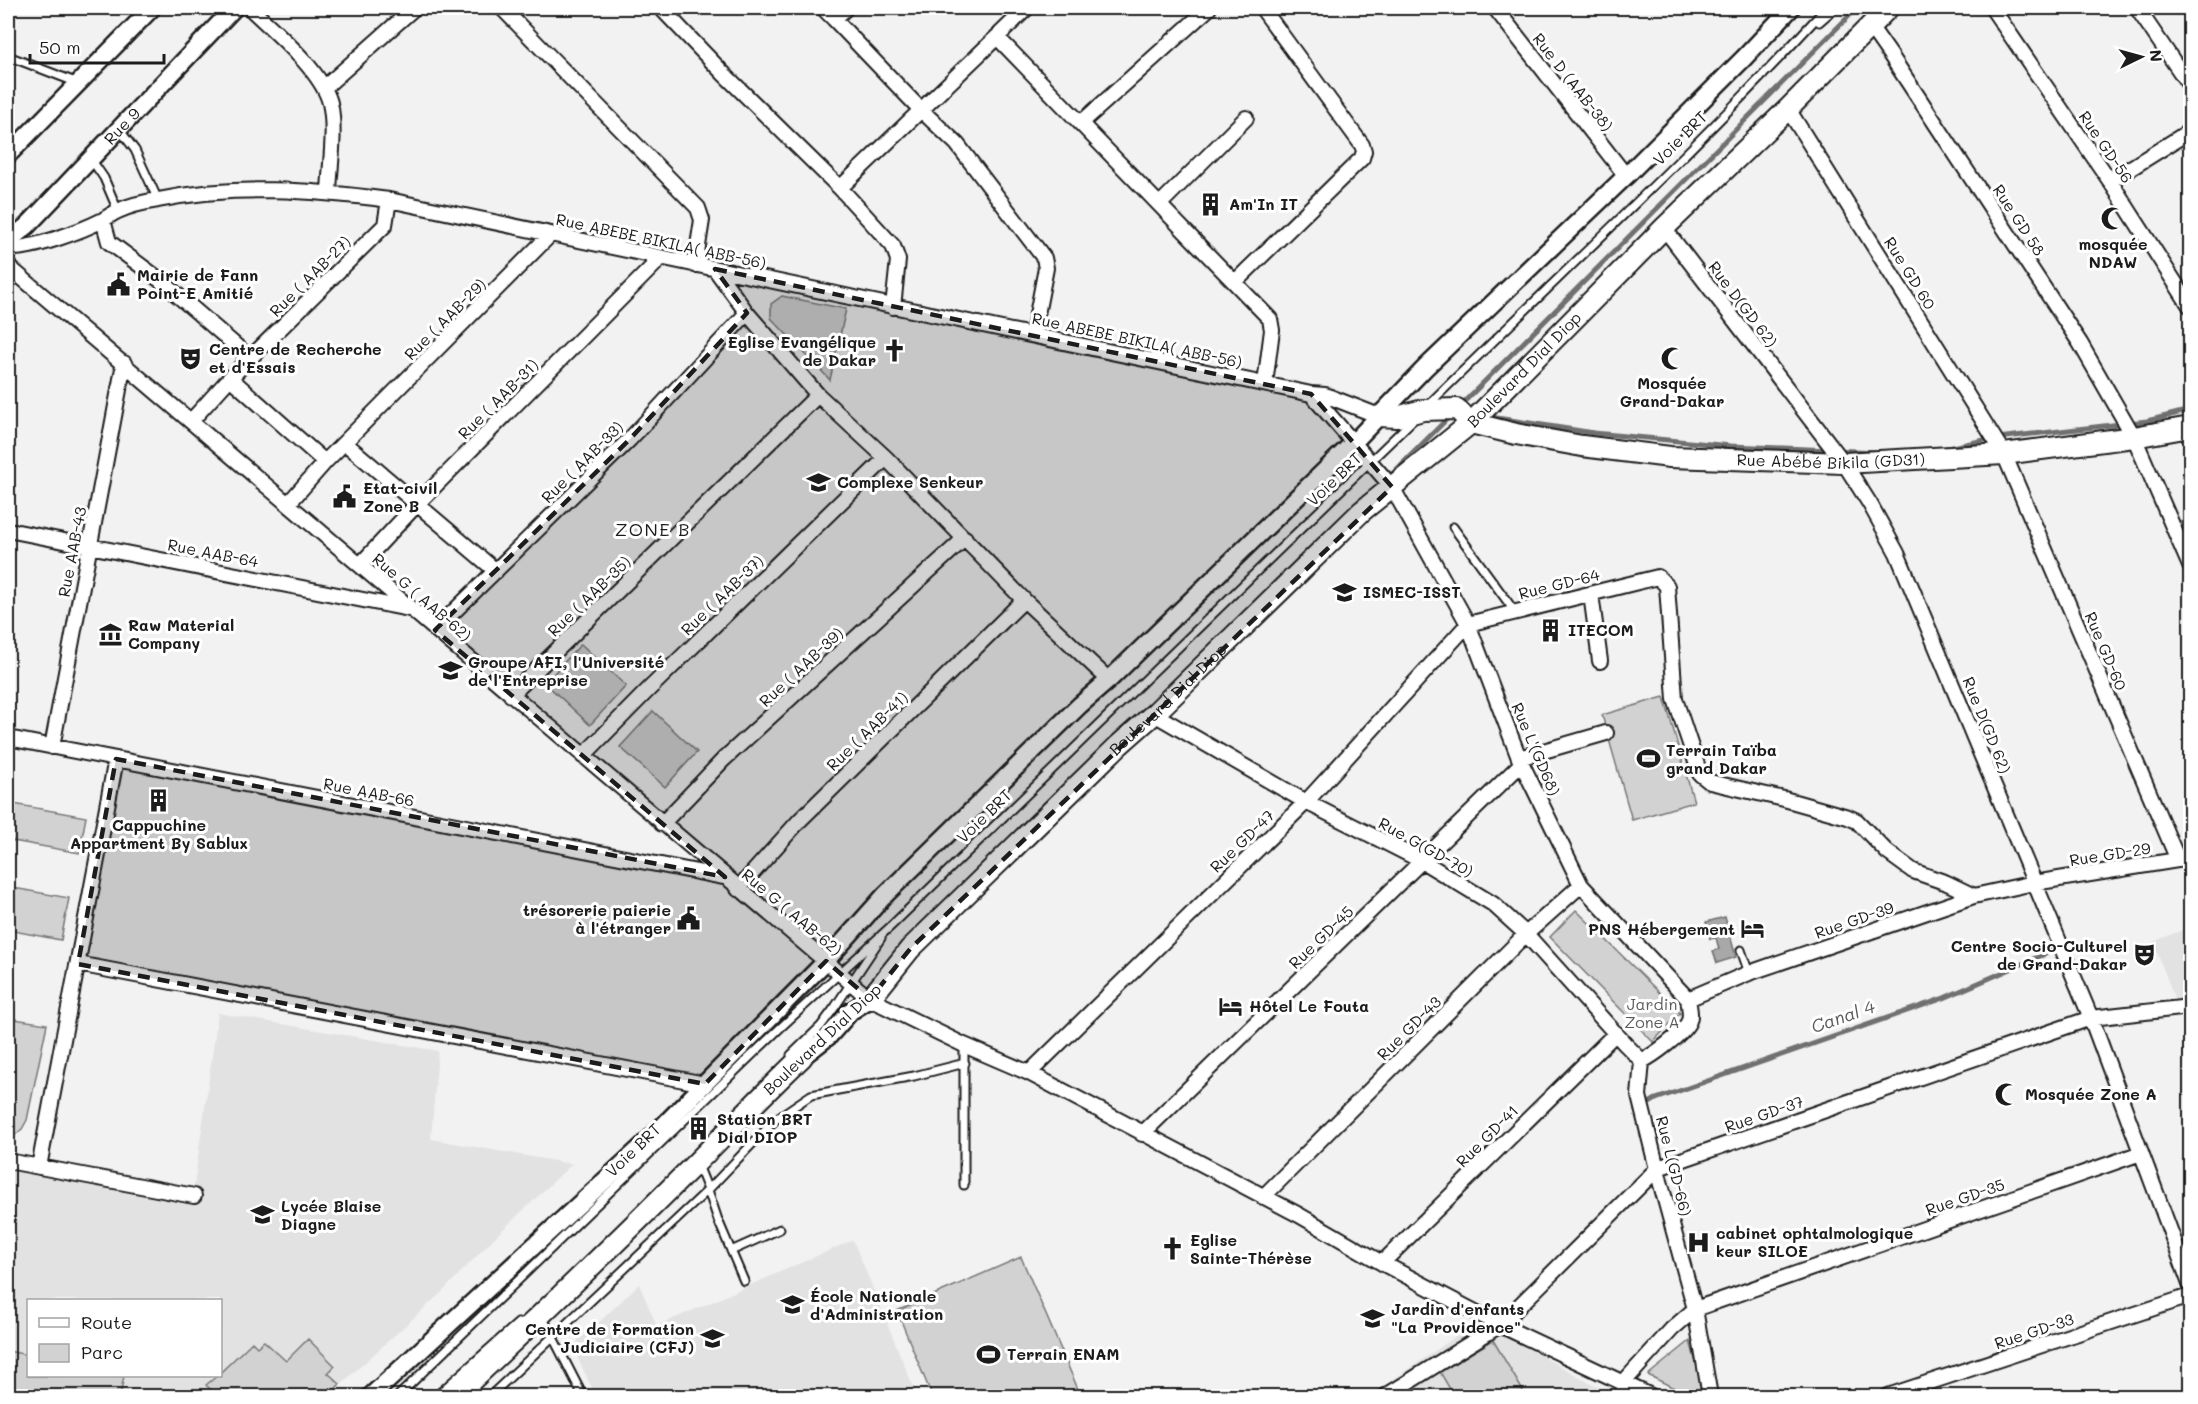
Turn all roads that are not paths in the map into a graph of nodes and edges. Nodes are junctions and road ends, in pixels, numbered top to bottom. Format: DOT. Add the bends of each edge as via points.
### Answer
graph roads {
  1 [pos="152,8"];
  2 [pos="234,8"];
  3 [pos="250,8"];
  4 [pos="414,8"];
  5 [pos="502,8"];
  6 [pos="661,8"];
  7 [pos="823,8"];
  8 [pos="846,8"];
  9 [pos="1027,8"];
  10 [pos="1209,8"];
  11 [pos="1262,8"];
  12 [pos="1495,8"];
  13 [pos="1791,8"];
  14 [pos="1826,8"];
  15 [pos="1835,8"];
  16 [pos="1888,8"];
  17 [pos="1992,8"];
  18 [pos="2137,8"];
  19 [pos="834,19"];
  20 [pos="1869,26"];
  21 [pos="997,37"];
  22 [pos="1792,45"];
  23 [pos="8,56"];
  24 [pos="79,83"];
  25 [pos="2190,86"];
  26 [pos="325,87"];
  27 [pos="1788,109"];
  28 [pos="921,110"];
  29 [pos="1246,118"];
  30 [pos="1081,123"];
  31 [pos="119,129"];
  32 [pos="2190,130"];
  33 [pos="11,144"];
  34 [pos="91,159"];
  35 [pos="1626,176"];
  36 [pos="2110,181"];
  37 [pos="840,188"];
  38 [pos="329,192"];
  39 [pos="158,200"];
  40 [pos="389,200"];
  41 [pos="1160,204"];
  42 [pos="118,211"];
  43 [pos="8,220"];
  44 [pos="103,220"];
  45 [pos="1664,228"];
  46 [pos="550,235"];
  47 [pos="8,240"];
  48 [pos="8,248"];
  49 [pos="661,258"];
  50 [pos="695,265"];
  51 [pos="8,266"];
  52 [pos="715,269"];
  53 [pos="1235,282"];
  54 [pos="2190,306"];
  55 [pos="893,307"];
  56 [pos="747,313"];
  57 [pos="1033,335"];
  58 [pos="250,358"];
  59 [pos="124,363"];
  60 [pos="230,378"];
  61 [pos="1265,384"];
  62 [pos="1311,394"];
  63 [pos="819,395"];
  64 [pos="1423,410"];
  65 [pos="1379,416"];
  66 [pos="190,421"];
  67 [pos="1471,423"];
  68 [pos="2190,427"];
  69 [pos="2134,437"];
  70 [pos="345,443"];
  71 [pos="1353,443"];
  72 [pos="2004,454"];
  73 [pos="886,458"];
  74 [pos="325,462"];
  75 [pos="1370,462"];
  76 [pos="1844,463"];
  77 [pos="1392,487"];
  78 [pos="288,504"];
  79 [pos="417,504"];
  80 [pos="1453,527"];
  81 [pos="8,530"];
  82 [pos="965,538"];
  83 [pos="90,546"];
  84 [pos="360,565"];
  85 [pos="2190,566"];
  86 [pos="496,571"];
  87 [pos="1591,594"];
  88 [pos="1024,600"];
  89 [pos="411,609"];
  90 [pos="1515,612"];
  91 [pos="1468,624"];
  92 [pos="435,630"];
  93 [pos="1600,660"];
  94 [pos="1109,680"];
  95 [pos="511,695"];
  96 [pos="1154,714"];
  97 [pos="1606,733"];
  98 [pos="8,738"];
  99 [pos="52,747"];
  100 [pos="583,756"];
  101 [pos="116,759"];
  102 [pos="1520,760"];
  103 [pos="1306,802"];
  104 [pos="662,824"];
  105 [pos="2184,859"];
  106 [pos="1422,861"];
  107 [pos="725,877"];
  108 [pos="2034,883"];
  109 [pos="1581,885"];
  110 [pos="738,889"];
  111 [pos="1974,897"];
  112 [pos="890,927"];
  113 [pos="1526,934"];
  114 [pos="1741,950"];
  115 [pos="78,964"];
  116 [pos="833,967"];
  117 [pos="1749,973"];
  118 [pos="851,982"];
  119 [pos="870,999"];
  120 [pos="1688,999"];
  121 [pos="2190,1007"];
  122 [pos="2091,1018"];
  123 [pos="1616,1033"];
  124 [pos="964,1045"];
  125 [pos="796,1057"];
  126 [pos="1642,1061"];
  127 [pos="964,1063"];
  128 [pos="781,1065"];
  129 [pos="1029,1073"];
  130 [pos="705,1084"];
  131 [pos="1142,1134"];
  132 [pos="2141,1153"];
  133 [pos="8,1161"];
  134 [pos="697,1162"];
  135 [pos="39,1167"];
  136 [pos="1658,1168"];
  137 [pos="964,1185"];
  138 [pos="708,1190"];
  139 [pos="194,1196"];
  140 [pos="1263,1197"];
  141 [pos="780,1229"];
  142 [pos="731,1251"];
  143 [pos="594,1252"];
  144 [pos="1382,1263"];
  145 [pos="744,1281"];
  146 [pos="2190,1284"];
  147 [pos="2190,1296"];
  148 [pos="1695,1309"];
  149 [pos="533,1316"];
  150 [pos="1500,1325"];
  151 [pos="553,1335"];
  152 [pos="1622,1384"];
  153 [pos="371,1396"];
  154 [pos="398,1396"];
  155 [pos="436,1396"];
  156 [pos="455,1396"];
  157 [pos="490,1396"];
  158 [pos="583,1396"];
  159 [pos="1386,1396"];
  160 [pos="1651,1396"];
  161 [pos="1710,1396"];
  162 [pos="1888,1396"];
  1 -- 24 [label="street"];
  2 -- 31 [label="street, Rue 9"];
  3 -- 26 [label="street"];
  4 -- 26 [label="street"];
  5 -- 50 [label="street" via="698,208 702,220"];
  6 -- 37 [label="street"];
  7 -- 19 [label="street"];
  8 -- 19 [label="street"];
  9 -- 21 [label="street"];
  10 -- 30 [label="street"];
  11 -- 53 [label="street" via="1364,151 1362,158"];
  12 -- 35 [label="street, Rue D (AAB-38)"];
  13 -- 35 [label="street"];
  14 -- 22 [label="lane, Voie BRT"];
  15 -- 22 [label="lane, Voie BRT"];
  16 -- 20 [label="main road, Boulevard Dial Diop"];
  17 -- 36 [label="street, Rue GD-56"];
  18 -- 25 [label="street"];
  19 -- 28 [label="street"];
  20 -- 27 [label="main road, Boulevard Dial Diop"];
  20 -- 69 [label="street, Rue GD 58" via="2080,344"];
  21 -- 28 [label="street"];
  21 -- 30 [label="street"];
  22 -- 64 [label="lane, Voie BRT"];
  23 -- 24 [label="lane"];
  24 -- 33 [label="street"];
  26 -- 38 [label="street" via="332,124"];
  27 -- 45 [label="main road, Boulevard Dial Diop"];
  27 -- 72 [label="street, Rue GD 60"];
  28 -- 37 [label="street"];
  28 -- 57 [label="street" via="957,144 1044,258 1046,268"];
  29 -- 41 [label="street"];
  30 -- 41 [label="street"];
  31 -- 34 [label="street, Rue 9"];
  31 -- 39 [label="lane" via="135,150"];
  32 -- 36 [label="street"];
  34 -- 42 [label="lane"];
  34 -- 47 [label="street, Rue 9" via="27,226"];
  35 -- 65 [label="street"];
  36 -- 54 [label="street, Rue GD-56"];
  37 -- 55 [label="street" via="896,252"];
  38 -- 39 [label="street, Rue ABEBE BIKILA( ABB-56)" via="241,190"];
  38 -- 40 [label="street, Rue ABEBE BIKILA( ABB-56)"];
  39 -- 42 [label="street, Rue ABEBE BIKILA( ABB-56)"];
  40 -- 46 [label="street, Rue ABEBE BIKILA( ABB-56)"];
  40 -- 58 [label="street, Rue ( AAB-27)" via="385,225"];
  41 -- 53 [label="street"];
  42 -- 44 [label="street, Rue ABEBE BIKILA( ABB-56)"];
  43 -- 47 [label="street"];
  44 -- 48 [label="street, Rue ABEBE BIKILA( ABB-56)" via="37,244"];
  44 -- 58 [label="street" via="109,242 160,280"];
  45 -- 67 [label="main road, Boulevard Dial Diop"];
  45 -- 76 [label="street, Rue D(GD 62)"];
  46 -- 49 [label="street, Rue ABEBE BIKILA( ABB-56)"];
  46 -- 70 [label="street, Rue ( AAB-29)"];
  49 -- 50 [label="street, Rue ABEBE BIKILA( ABB-56)"];
  49 -- 79 [label="street, Rue ( AAB-31)"];
  50 -- 52 [label="street, Rue ABEBE BIKILA( ABB-56)"];
  51 -- 59 [label="street, Rue G ( AAB-62)"];
  52 -- 55 [label="street, Rue ABEBE BIKILA( ABB-56)"];
  52 -- 56 [label="street"];
  53 -- 61 [label="street" via="1272,325"];
  55 -- 57 [label="street, Rue ABEBE BIKILA( ABB-56)"];
  56 -- 63 [label="street"];
  56 -- 86 [label="street, Rue ( AAB-33)" via="630,439"];
  57 -- 61 [label="street, Rue ABEBE BIKILA( ABB-56)"];
  58 -- 60 [label="street, Rue ( AAB-27)"];
  59 -- 66 [label="street, Rue G ( AAB-62)"];
  59 -- 83 [label="street, Rue AAB-43"];
  60 -- 66 [label="street, Rue ( AAB-27)"];
  60 -- 74 [label="street"];
  61 -- 62 [label="street, Rue ABEBE BIKILA( ABB-56)"];
  62 -- 65 [label="street, Rue ABEBE BIKILA( ABB-56)" via="1325,395"];
  62 -- 71 [label="street"];
  63 -- 73 [label="street"];
  63 -- 95 [label="street, Rue ( AAB-35)"];
  64 -- 65 [label="main road, Rue Abébé Bikila (GD31)" via="1397,417"];
  64 -- 67 [label="main road, Rue Abébé Bikila (GD31)" via="1457,409"];
  64 -- 75 [label="lane, Voie BRT"];
  65 -- 71 [label="street"];
  66 -- 78 [label="street, Rue G ( AAB-62)"];
  67 -- 76 [label="main road, Rue Abébé Bikila (GD31)" via="1582,446 1670,457"];
  67 -- 77 [label="main road, Boulevard Dial Diop"];
  68 -- 69 [label="main road, Rue Abébé Bikila (GD31)"];
  69 -- 72 [label="main road, Rue Abébé Bikila (GD31)"];
  69 -- 85 [label="street, Rue GD 58"];
  70 -- 74 [label="street, Rue ( AAB-29)"];
  70 -- 79 [label="street"];
  71 -- 75 [label="street"];
  71 -- 94 [label="street"];
  72 -- 76 [label="main road, Rue Abébé Bikila (GD31)"];
  72 -- 105 [label="street, Rue GD-60"];
  73 -- 82 [label="street"];
  73 -- 100 [label="street, Rue ( AAB-37)"];
  74 -- 78 [label="street, Rue ( AAB-29)"];
  75 -- 77 [label="street"];
  75 -- 112 [label="lane, Voie BRT"];
  76 -- 108 [label="street, Rue D(GD 62)" via="1897,553"];
  77 -- 91 [label="street, Rue L'(GD68)"];
  77 -- 96 [label="main road, Boulevard Dial Diop" via="1362,511"];
  78 -- 84 [label="street, Rue G ( AAB-62)"];
  79 -- 84 [label="street, Rue ( AAB-31)"];
  79 -- 86 [label="street"];
  80 -- 90 [label="lane"];
  81 -- 83 [label="street, Rue AAB-64"];
  82 -- 88 [label="street"];
  82 -- 104 [label="street, Rue ( AAB-39)" via="724,759"];
  83 -- 89 [label="street, Rue AAB-64"];
  83 -- 99 [label="street, Rue AAB-43"];
  84 -- 89 [label="street, Rue G ( AAB-62)"];
  86 -- 92 [label="street, Rue ( AAB-33)"];
  87 -- 90 [label="street, Rue GD-64"];
  87 -- 93 [label="street"];
  87 -- 111 [label="street, Rue GD-64" via="1658,577 1667,586 1675,699 1700,774 1710,782 1848,817 1912,871"];
  88 -- 94 [label="street"];
  88 -- 110 [label="street, Rue ( AAB-41)" via="800,820"];
  89 -- 92 [label="street, Rue G ( AAB-62)"];
  90 -- 91 [label="street, Rue GD-64"];
  91 -- 102 [label="street, Rue L'(GD68)"];
  91 -- 103 [label="street, Rue GD-47"];
  92 -- 95 [label="street, Rue G ( AAB-62)"];
  94 -- 116 [label="street" via="885,895"];
  95 -- 100 [label="street, Rue G ( AAB-62)"];
  96 -- 103 [label="street, Rue G(GD-70)"];
  96 -- 119 [label="main road, Boulevard Dial Diop" via="910,949"];
  97 -- 102 [label="street"];
  98 -- 99 [label="street, Rue AAB-66"];
  99 -- 101 [label="street, Rue AAB-66"];
  100 -- 104 [label="street, Rue G ( AAB-62)"];
  101 -- 107 [label="street, Rue AAB-66"];
  101 -- 115 [label="street"];
  102 -- 106 [label="street, Rue GD-45"];
  102 -- 109 [label="street, Rue L'(GD68)"];
  103 -- 106 [label="street, Rue G(GD-70)"];
  103 -- 129 [label="street, Rue GD-47"];
  104 -- 107 [label="street, Rue G ( AAB-62)"];
  105 -- 108 [label="street, Rue GD-29"];
  106 -- 113 [label="street, Rue G(GD-70)" via="1493,904"];
  106 -- 131 [label="street, Rue GD-45"];
  107 -- 110 [label="street, Rue G ( AAB-62)"];
  108 -- 111 [label="street, Rue GD-39"];
  108 -- 122 [label="street, Rue D(GD 62)"];
  109 -- 113 [label="street, Rue GD-43"];
  109 -- 120 [label="street, Rue L'(GD68)"];
  110 -- 116 [label="street, Rue G ( AAB-62)"];
  111 -- 117 [label="street, Rue GD-39"];
  112 -- 116 [label="lane, Voie BRT"];
  112 -- 118 [label="lane, Voie BRT"];
  113 -- 123 [label="street, Rue G(GD-70)"];
  113 -- 140 [label="street, Rue GD-43"];
  114 -- 117 [label="lane"];
  115 -- 130 [label="street"];
  115 -- 135 [label="street"];
  116 -- 118 [label="street, Rue G ( AAB-62)"];
  116 -- 130 [label="street"];
  116 -- 154 [label="lane, Voie BRT" via="696,1108"];
  117 -- 120 [label="street, Rue GD-39"];
  118 -- 119 [label="street, Rue G ( AAB-62)"];
  118 -- 125 [label="lane, Voie BRT"];
  119 -- 124 [label="street, Rue G ( AAB-62)"];
  119 -- 125 [label="street, Boulevard Dial Diop" via="851,1011 829,1036"];
  120 -- 126 [label="street" via="1687,1024"];
  121 -- 122 [label="street, Rue GD-37"];
  122 -- 132 [label="street, Rue D(GD 62)"];
  122 -- 136 [label="street, Rue GD-37"];
  123 -- 126 [label="street, Rue G(GD-70)"];
  123 -- 144 [label="street, Rue GD-41"];
  124 -- 127 [label="lane"];
  124 -- 129 [label="street, Rue G ( AAB-62)"];
  125 -- 134 [label="main road, Boulevard Dial Diop"];
  126 -- 136 [label="street, Rue L(GD-66)" via="1639,1095"];
  127 -- 137 [label="lane"];
  127 -- 138 [label="lane" via="811,1095 777,1118"];
  128 -- 143 [label="lane" via="672,1179"];
  129 -- 131 [label="street, Rue G ( AAB-62)"];
  130 -- 153 [label="street"];
  131 -- 140 [label="street, Rue G ( AAB-62)"];
  132 -- 146 [label="street, Rue D(GD 62)"];
  132 -- 148 [label="street, Rue GD-35"];
  133 -- 135 [label="street"];
  134 -- 138 [label="lane"];
  134 -- 149 [label="main road, Boulevard Dial Diop"];
  135 -- 139 [label="street"];
  136 -- 148 [label="street, Rue L(GD-66)"];
  136 -- 150 [label="street, Rue GD-37"];
  138 -- 142 [label="lane"];
  138 -- 151 [label="lane"];
  140 -- 144 [label="street, Rue G ( AAB-62)"];
  141 -- 142 [label="lane"];
  142 -- 145 [label="lane"];
  144 -- 150 [label="street, Rue G ( AAB-62)"];
  147 -- 162 [label="street, Rue GD-33"];
  148 -- 152 [label="street, Rue GD-35"];
  148 -- 161 [label="street, Rue L(GD-66)"];
  149 -- 151 [label="lane"];
  149 -- 155 [label="lane"];
  149 -- 156 [label="main road, Boulevard Dial Diop"];
  150 -- 152 [label="street, Rue G ( AAB-62)"];
  150 -- 159 [label="street, Rue GD-37"];
  151 -- 157 [label="lane"];
  151 -- 158 [label="lane"];
  152 -- 160 [label="street, Rue G ( AAB-62)"];
}
